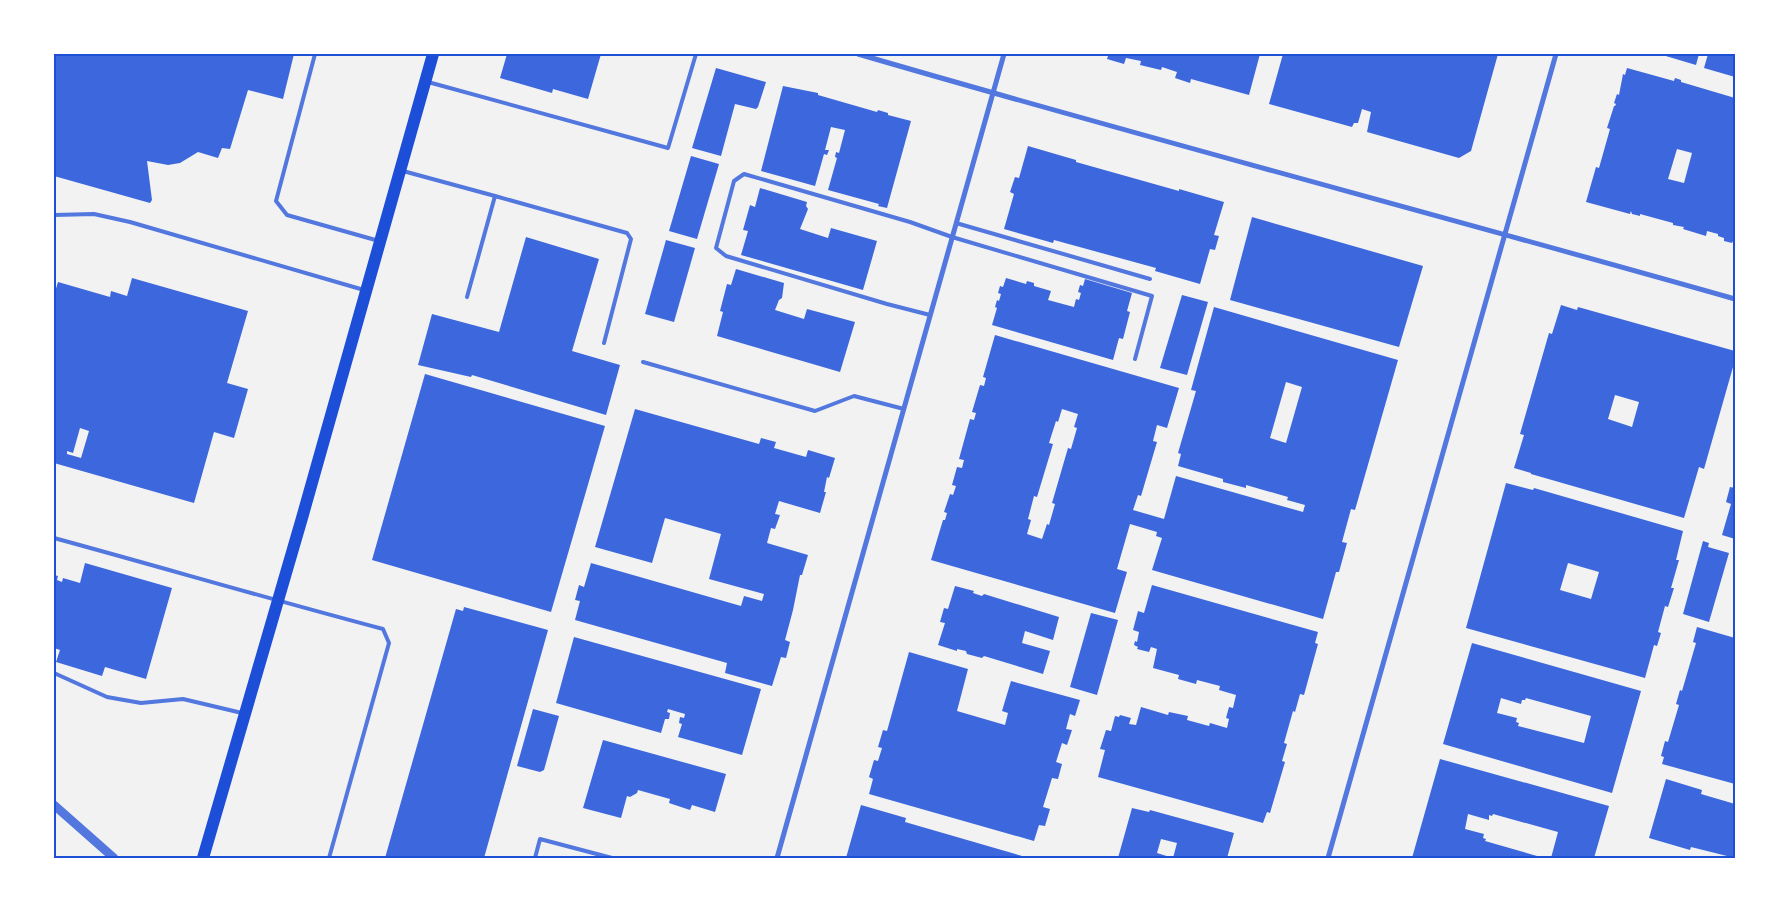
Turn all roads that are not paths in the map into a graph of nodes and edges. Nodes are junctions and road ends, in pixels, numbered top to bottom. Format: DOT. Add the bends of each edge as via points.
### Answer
graph roads {
  1 [pos="315,54"];
  2 [pos="432,54"];
  3 [pos="696,54"];
  4 [pos="858,54"];
  5 [pos="1004,54"];
  6 [pos="1556,54"];
  7 [pos="425,81"];
  8 [pos="993,93"];
  9 [pos="401,170"];
  10 [pos="495,196"];
  11 [pos="54,215"];
  12 [pos="956,223"];
  13 [pos="1504,233"];
  14 [pos="952,237"];
  15 [pos="381,242"];
  16 [pos="1150,279"];
  17 [pos="366,290"];
  18 [pos="467,297"];
  19 [pos="1735,299"];
  20 [pos="930,315"];
  21 [pos="604,343"];
  22 [pos="1135,359"];
  23 [pos="643,362"];
  24 [pos="904,409"];
  25 [pos="54,538"];
  26 [pos="277,602"];
  27 [pos="54,673"];
  28 [pos="246,714"];
  29 [pos="54,806"];
  30 [pos="114,858"];
  31 [pos="203,858"];
  32 [pos="329,858"];
  33 [pos="535,858"];
  34 [pos="612,858"];
  35 [pos="777,858"];
  36 [pos="1328,858"];
  1 -- 15 [label="lane" via="276,201 287,215"];
  2 -- 7 [label="main road"];
  3 -- 7 [label="lane" via="668,148"];
  4 -- 8 [label="street"];
  5 -- 8 [label="street"];
  6 -- 13 [label="street"];
  7 -- 9 [label="main road"];
  8 -- 12 [label="street"];
  8 -- 13 [label="street"];
  9 -- 10 [label="lane"];
  9 -- 15 [label="main road"];
  10 -- 18 [label="lane"];
  10 -- 21 [label="lane" via="627,233 631,239"];
  11 -- 17 [label="lane" via="94,214 130,222"];
  12 -- 14 [label="street"];
  12 -- 16 [label="lane"];
  13 -- 19 [label="street"];
  13 -- 36 [label="street"];
  14 -- 20 [label="street"];
  14 -- 20 [label="lane" via="744,174 734,181 716,248 726,256"];
  14 -- 22 [label="lane" via="1152,296"];
  15 -- 17 [label="main road"];
  17 -- 26 [label="main road"];
  20 -- 24 [label="street"];
  23 -- 24 [label="lane" via="815,411 854,396"];
  24 -- 35 [label="street"];
  25 -- 26 [label="lane"];
  26 -- 28 [label="main road"];
  26 -- 32 [label="lane" via="383,629 389,643"];
  27 -- 28 [label="lane" via="107,697 141,702 184,699"];
  28 -- 31 [label="main road"];
  29 -- 30 [label="street"];
  33 -- 34 [label="lane" via="540,839"];
}
